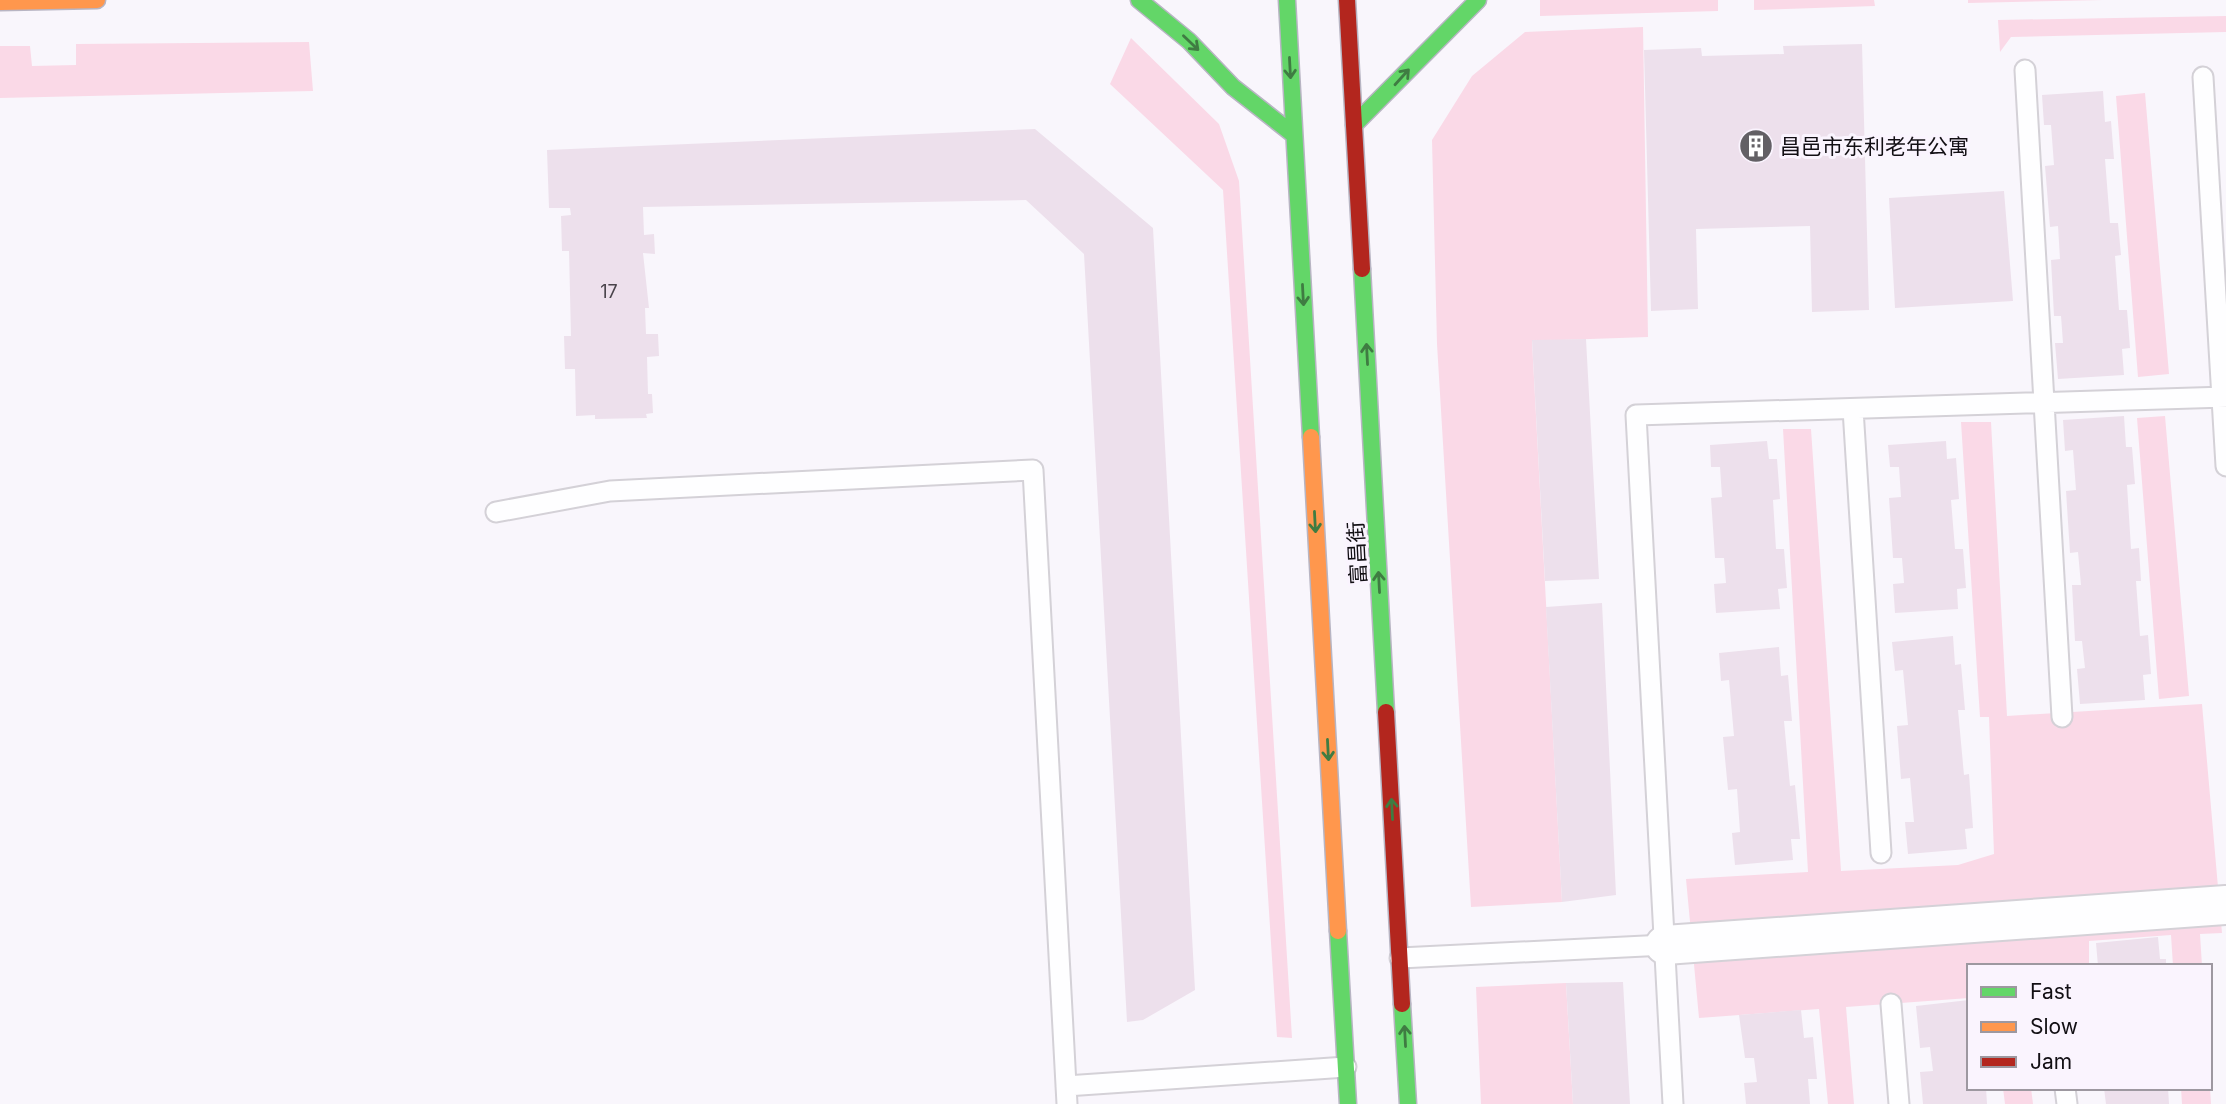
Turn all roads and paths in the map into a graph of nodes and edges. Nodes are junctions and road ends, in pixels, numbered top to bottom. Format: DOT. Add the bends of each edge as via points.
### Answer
graph roads {
  1 [pos="97,0"];
  2 [pos="1139,0"];
  3 [pos="1287,0"];
  4 [pos="1347,0"];
  5 [pos="1478,0"];
  6 [pos="0,2"];
  7 [pos="2025,70"];
  8 [pos="2203,77"];
  9 [pos="1354,125"];
  10 [pos="1294,135"];
  11 [pos="2224,397"];
  12 [pos="2044,402"];
  13 [pos="1853,408"];
  14 [pos="2226,466"];
  15 [pos="496,512"];
  16 [pos="2062,717"];
  17 [pos="1881,853"];
  18 [pos="2226,905"];
  19 [pos="1665,945"];
  20 [pos="1400,958"];
  21 [pos="1891,1004"];
  22 [pos="1346,1067"];
  23 [pos="1066,1095"];
  24 [pos="1348,1104"];
  25 [pos="1408,1104"];
  26 [pos="1674,1104"];
  27 [pos="1899,1104"];
  1 -- 6 [label="main road"];
  2 -- 10 [label="main road, one-way" via="1189,41 1233,87"];
  3 -- 10 [label="main road, 富昌街, one-way"];
  4 -- 9 [label="main road, 富昌街"];
  9 -- 5 [label="main road, one-way" via="1402,79 1441,32"];
  7 -- 12 [label="lane"];
  8 -- 11 [label="lane"];
  20 -- 9 [label="main road, 富昌街, one-way"];
  10 -- 22 [label="main road, 富昌街, one-way"];
  11 -- 12 [label="lane"];
  11 -- 14 [label="lane"];
  12 -- 13 [label="lane"];
  12 -- 16 [label="lane"];
  13 -- 17 [label="lane"];
  13 -- 19 [label="lane" via="1636,415"];
  15 -- 23 [label="lane" via="610,491 1033,470"];
  18 -- 19 [label="street"];
  19 -- 20 [label="lane"];
  19 -- 26 [label="lane"];
  25 -- 20 [label="main road, 富昌街, one-way"];
  21 -- 27 [label="lane"];
  22 -- 23 [label="lane"];
  22 -- 24 [label="main road, 富昌街"];
}
